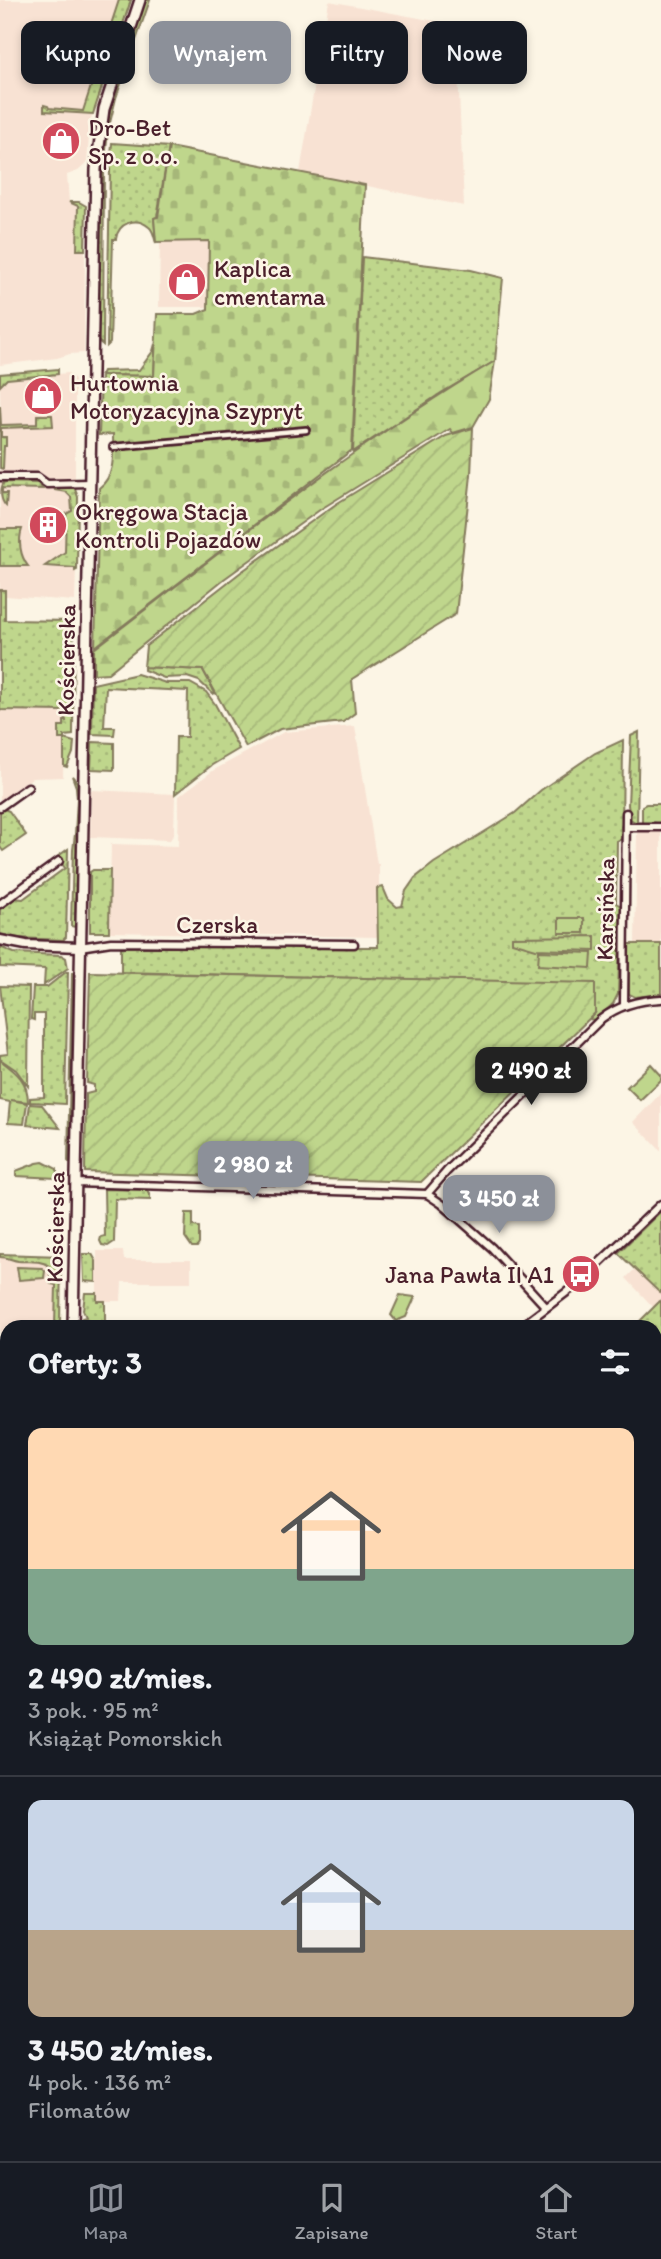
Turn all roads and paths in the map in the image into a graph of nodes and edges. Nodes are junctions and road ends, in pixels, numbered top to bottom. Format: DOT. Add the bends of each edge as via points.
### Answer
graph roads {
  1 [pos="140,0"];
  2 [pos="306,430"];
  3 [pos="113,447"];
  4 [pos="0,477"];
  5 [pos="89,483"];
  6 [pos="28,786"];
  7 [pos="0,807"];
  8 [pos="626,813"];
  9 [pos="626,827"];
  10 [pos="661,827"];
  11 [pos="59,862"];
  12 [pos="0,904"];
  13 [pos="0,940"];
  14 [pos="354,944"];
  15 [pos="79,947"];
  16 [pos="661,999"];
  17 [pos="624,1005"];
  18 [pos="75,1183"];
  19 [pos="427,1194"];
  20 [pos="661,1204"];
  21 [pos="546,1307"];
  22 [pos="73,1320"];
  23 [pos="530,1320"];
  1 -- 5 [label="main road, Kościerska" via="104,109 97,153"];
  2 -- 3 [label="street"];
  4 -- 5 [label="street" via="37,477 47,484"];
  5 -- 15 [label="main road, Kościerska"];
  6 -- 7 [label="street"];
  8 -- 9 [label="street, Karsińska"];
  9 -- 10 [label="street"];
  9 -- 17 [label="street, Karsińska"];
  11 -- 12 [label="street"];
  13 -- 15 [label="street"];
  14 -- 15 [label="street, Czerska" via="111,943"];
  15 -- 18 [label="main road, Kościerska"];
  16 -- 17 [label="street"];
  17 -- 19 [label="street" via="601,1019"];
  18 -- 19 [label="street"];
  18 -- 22 [label="main road, Kościerska"];
  19 -- 21 [label="street" via="492,1248"];
  20 -- 21 [label="street" via="576,1285"];
  21 -- 23 [label="street"];
}
